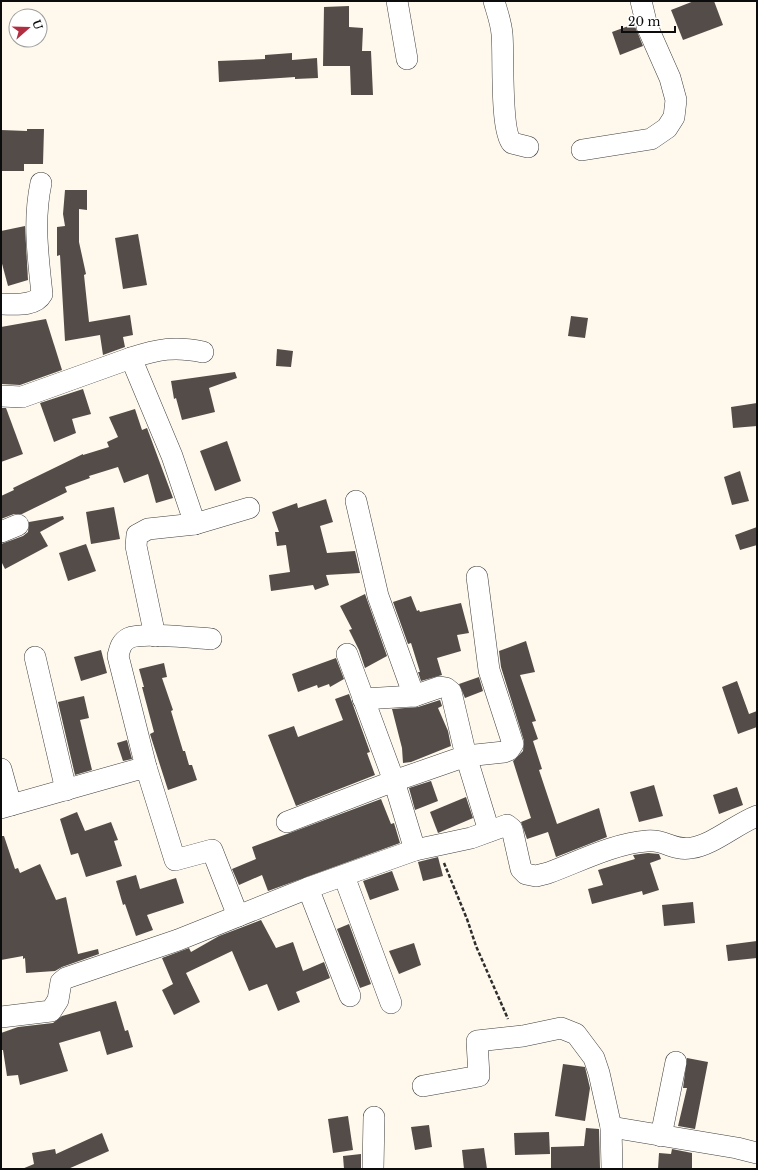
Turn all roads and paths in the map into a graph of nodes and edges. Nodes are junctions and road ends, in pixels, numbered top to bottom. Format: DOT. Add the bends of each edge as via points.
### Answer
graph roads {
  1 [pos="397,1"];
  2 [pos="494,1"];
  3 [pos="641,1"];
  4 [pos="407,60"];
  5 [pos="528,147"];
  6 [pos="582,150"];
  7 [pos="41,183"];
  8 [pos="1,304"];
  9 [pos="203,352"];
  10 [pos="131,358"];
  11 [pos="1,396"];
  12 [pos="356,501"];
  13 [pos="249,508"];
  14 [pos="195,524"];
  15 [pos="477,577"];
  16 [pos="155,636"];
  17 [pos="211,639"];
  18 [pos="347,654"];
  19 [pos="35,657"];
  20 [pos="414,696"];
  21 [pos="363,699"];
  22 [pos="466,756"];
  23 [pos="146,767"];
  24 [pos="1,768"];
  25 [pos="394,781"];
  26 [pos="66,790"];
  27 [pos="6,807"];
  28 [pos="757,816"];
  29 [pos="287,822"];
  30 [pos="489,831"];
  31 [pos="440,845"];
  32 [pos="415,850"];
  33 [pos="344,876"];
  34 [pos="308,888"];
  35 [pos="238,916"];
  36 [pos="350,996"];
  37 [pos="391,1003"];
  38 [pos="1,1017"];
  39 [pos="523,1036"];
  40 [pos="676,1062"];
  41 [pos="423,1086"];
  42 [pos="374,1117"];
  43 [pos="611,1127"];
  44 [pos="661,1136"];
  45 [pos="757,1153"];
  46 [pos="373,1169"];
  47 [pos="612,1169"];
  1 -- 4 [label="street"];
  2 -- 5 [label="street" via="502,33 508,130 512,143"];
  3 -- 6 [label="street" via="647,26 670,78 676,100 674,117 667,128 651,139"];
  7 -- 8 [label="street" via="36,236 42,294 26,304"];
  9 -- 10 [label="street" via="172,348"];
  10 -- 11 [label="street" via="22,397"];
  10 -- 14 [label="street" via="172,456"];
  12 -- 20 [label="street" via="378,596"];
  13 -- 14 [label="street"];
  14 -- 16 [label="street" via="148,529 137,535 136,546"];
  15 -- 22 [label="street" via="489,670 512,744 509,750 504,752"];
  16 -- 17 [label="street"];
  16 -- 23 [label="street" via="131,637 122,643 118,656"];
  18 -- 21 [label="street"];
  19 -- 26 [label="street"];
  20 -- 21 [label="street"];
  20 -- 22 [label="street" via="440,687 451,692"];
  21 -- 25 [label="street"];
  22 -- 25 [label="street"];
  22 -- 30 [label="street"];
  23 -- 26 [label="street"];
  23 -- 35 [label="street" via="175,860 209,843"];
  24 -- 27 [label="street"];
  25 -- 29 [label="street"];
  25 -- 32 [label="street"];
  26 -- 27 [label="street"];
  28 -- 30 [label="street" via="692,848 676,849 659,841 646,840 615,848 536,876 526,874 521,869 510,826"];
  30 -- 31 [label="street"];
  31 -- 32 [label="street"];
  31 -- 39 [label="path" via="446,869 506,1016"];
  32 -- 33 [label="street"];
  33 -- 34 [label="street"];
  33 -- 37 [label="street"];
  34 -- 35 [label="street"];
  34 -- 36 [label="street"];
  35 -- 38 [label="street" via="178,940 66,978 61,982 58,1000 51,1011"];
  39 -- 41 [label="street" via="477,1041 479,1076"];
  39 -- 43 [label="street" via="561,1028 576,1034 594,1058"];
  40 -- 44 [label="street"];
  42 -- 46 [label="street"];
  43 -- 44 [label="street"];
  43 -- 47 [label="street"];
  44 -- 45 [label="street"];
}
